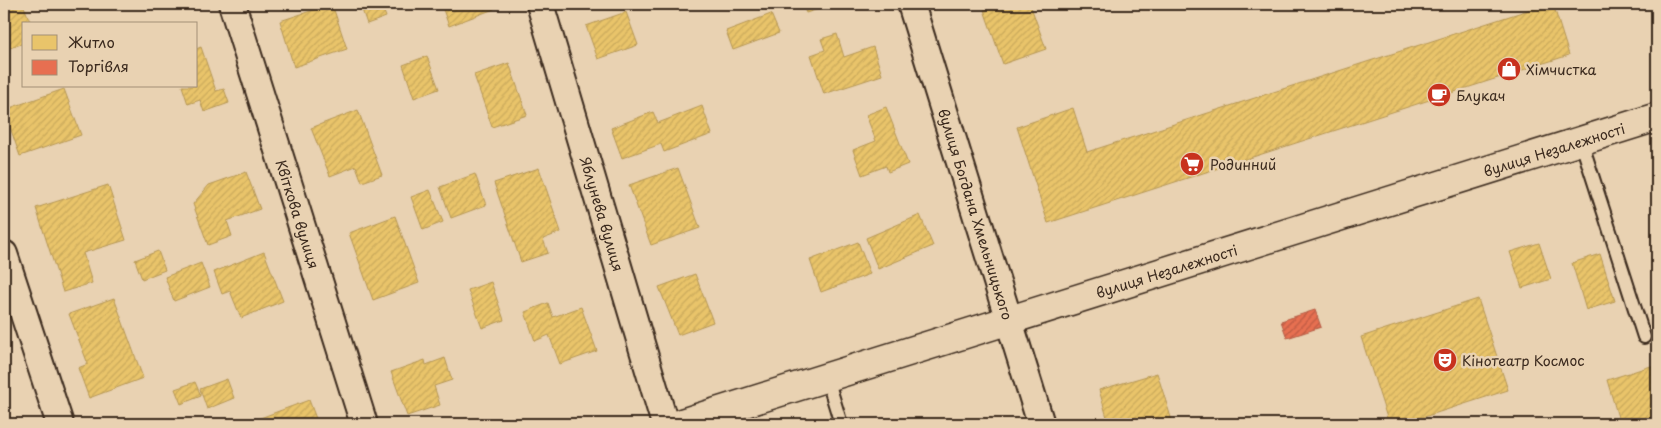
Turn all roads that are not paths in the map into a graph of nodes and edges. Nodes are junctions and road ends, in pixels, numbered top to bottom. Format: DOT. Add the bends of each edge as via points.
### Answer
graph roads {
  1 [pos="232,4"];
  2 [pos="540,4"];
  3 [pos="911,4"];
  4 [pos="1657,117"];
  5 [pos="1581,141"];
  6 [pos="4,254"];
  7 [pos="1008,319"];
  8 [pos="1644,338"];
  9 [pos="827,378"];
  10 [pos="60,424"];
  11 [pos="364,424"];
  12 [pos="665,424"];
  13 [pos="678,424"];
  14 [pos="841,424"];
  15 [pos="1041,424"];
  1 -- 11 [label="street, Квіткова вулиця"];
  2 -- 12 [label="street, Яблунева вулиця"];
  3 -- 7 [label="street, вулиця Богдана Хмельницького"];
  4 -- 5 [label="main road, вулиця Незалежності"];
  5 -- 7 [label="main road, вулиця Незалежності"];
  5 -- 8 [label="lane"];
  6 -- 10 [label="street"];
  7 -- 9 [label="main road, вулиця Незалежності"];
  7 -- 15 [label="street, вулиця Богдана Хмельницького"];
  9 -- 13 [label="main road, вулиця Незалежності"];
  9 -- 14 [label="lane"];
}
